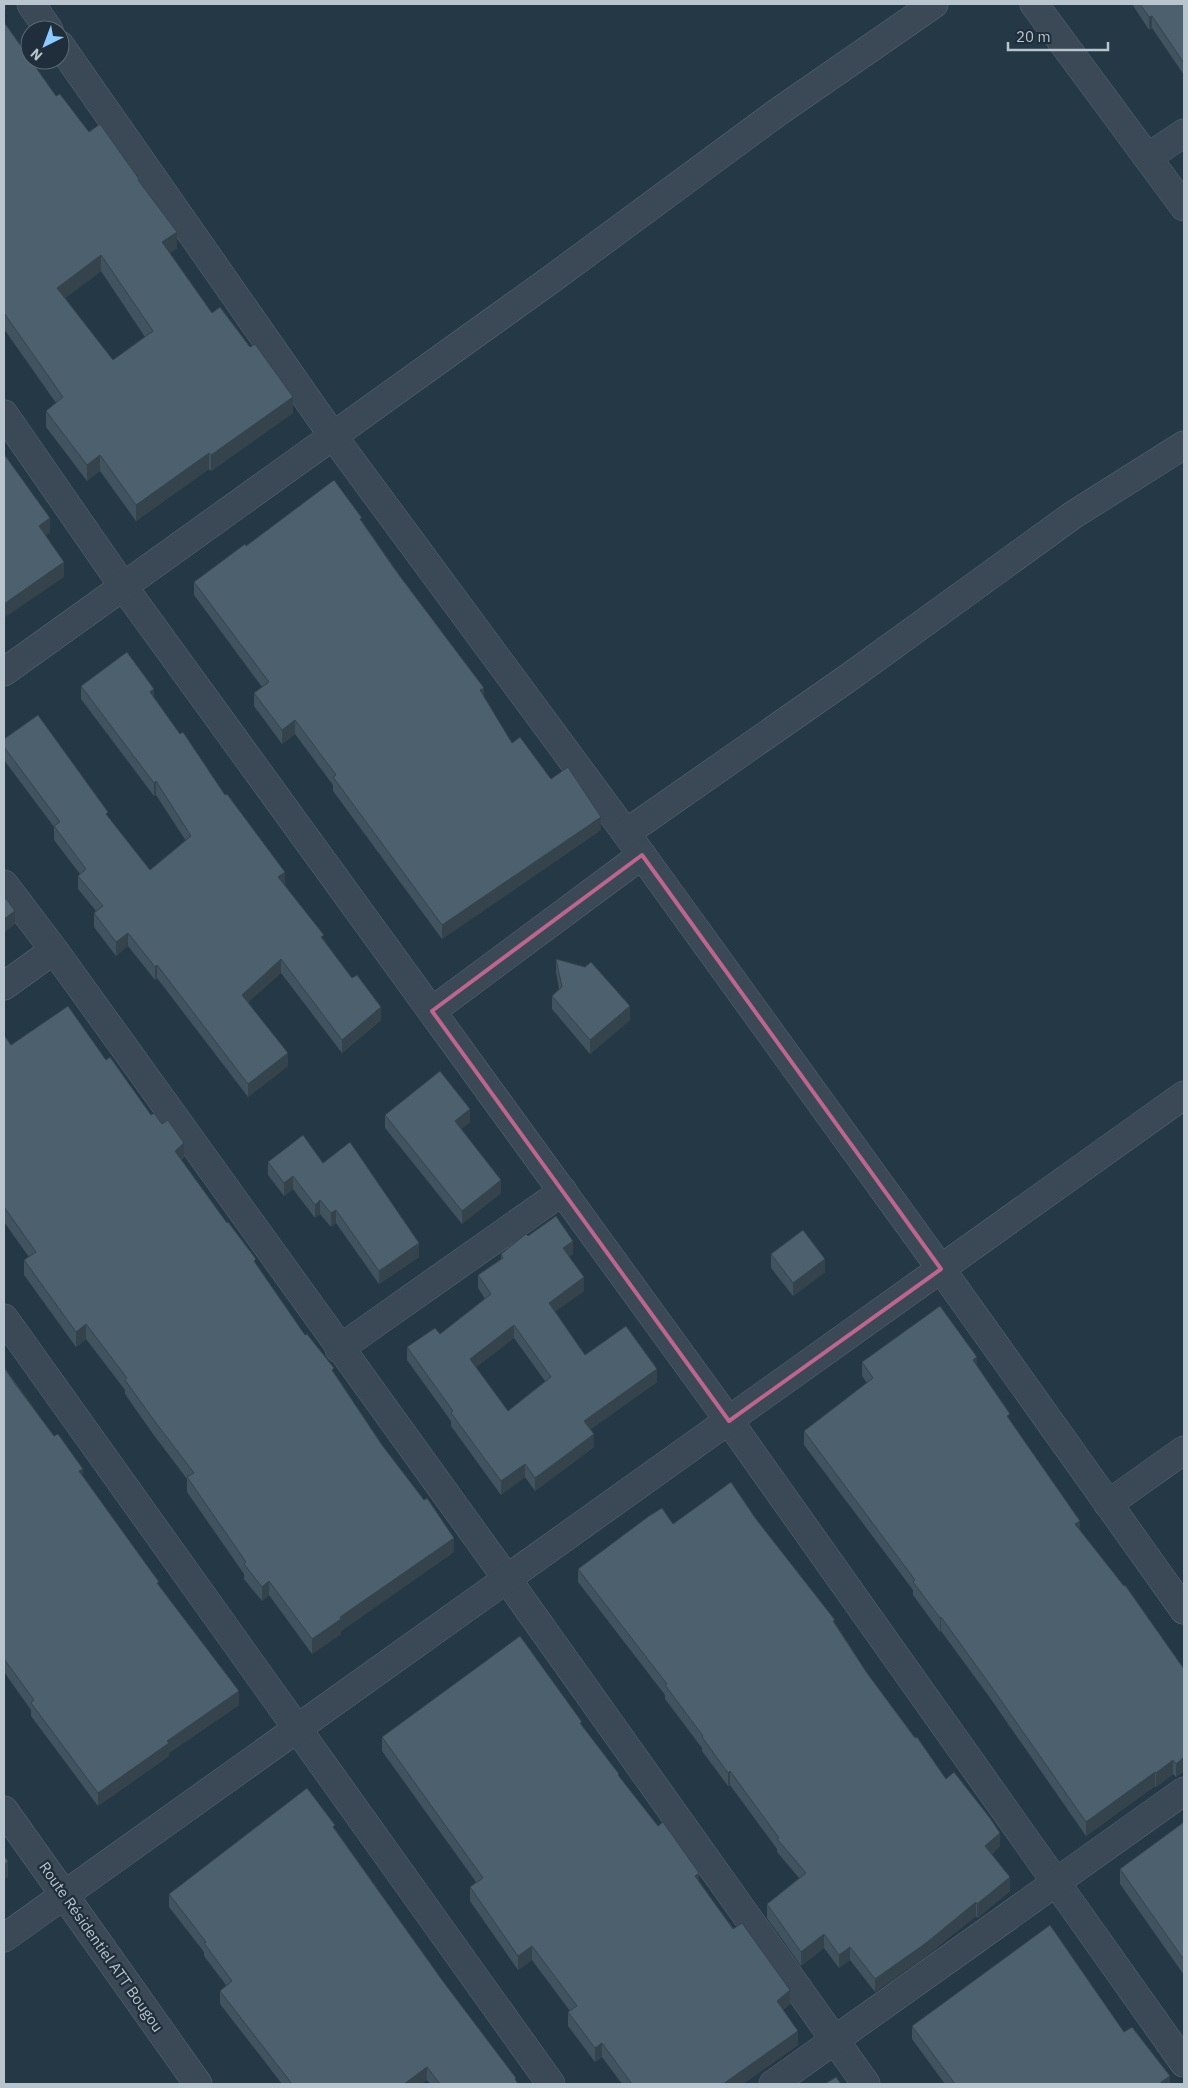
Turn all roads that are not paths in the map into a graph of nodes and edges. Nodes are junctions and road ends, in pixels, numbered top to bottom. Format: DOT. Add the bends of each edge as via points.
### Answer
graph roads {
  1 [pos="30,4"];
  2 [pos="934,4"];
  3 [pos="1034,4"];
  4 [pos="42,20"];
  5 [pos="70,59"];
  6 [pos="1184,133"];
  7 [pos="1148,157"];
  8 [pos="1184,206"];
  9 [pos="4,414"];
  10 [pos="333,436"];
  11 [pos="1184,444"];
  12 [pos="123,586"];
  13 [pos="4,672"];
  14 [pos="634,844"];
  15 [pos="4,884"];
  16 [pos="54,950"];
  17 [pos="4,986"];
  18 [pos="432,1011"];
  19 [pos="1184,1095"];
  20 [pos="563,1192"];
  21 [pos="941,1269"];
  22 [pos="4,1318"];
  23 [pos="340,1349"];
  24 [pos="729,1421"];
  25 [pos="1184,1450"];
  26 [pos="1108,1504"];
  27 [pos="507,1579"];
  28 [pos="1184,1610"];
  29 [pos="298,1728"];
  30 [pos="1184,1791"];
  31 [pos="4,1810"];
  32 [pos="1056,1883"];
  33 [pos="65,1895"];
  34 [pos="4,1938"];
  35 [pos="835,2040"];
  36 [pos="1184,2063"];
  37 [pos="198,2084"];
  38 [pos="551,2084"];
  39 [pos="773,2084"];
  40 [pos="866,2084"];
  1 -- 4 [label="street"];
  2 -- 10 [label="street" via="778,112"];
  3 -- 7 [label="street"];
  5 -- 10 [label="street"];
  6 -- 7 [label="street"];
  7 -- 8 [label="street"];
  9 -- 12 [label="street"];
  10 -- 12 [label="street"];
  10 -- 14 [label="street"];
  11 -- 14 [label="street" via="1073,515 848,678"];
  12 -- 13 [label="street"];
  12 -- 18 [label="street"];
  14 -- 18 [label="street"];
  14 -- 21 [label="street"];
  15 -- 16 [label="street"];
  16 -- 17 [label="street"];
  16 -- 23 [label="street"];
  18 -- 20 [label="street"];
  19 -- 21 [label="street"];
  20 -- 23 [label="street"];
  20 -- 24 [label="street"];
  21 -- 24 [label="street"];
  21 -- 26 [label="street"];
  22 -- 29 [label="street"];
  23 -- 27 [label="street"];
  24 -- 27 [label="street"];
  24 -- 32 [label="street"];
  25 -- 26 [label="street"];
  26 -- 28 [label="street"];
  27 -- 29 [label="street"];
  27 -- 35 [label="street"];
  29 -- 33 [label="street"];
  29 -- 38 [label="street"];
  30 -- 32 [label="street"];
  31 -- 33 [label="street, Route Résidentiel ATT Bougou"];
  32 -- 35 [label="street"];
  32 -- 36 [label="street"];
  33 -- 34 [label="street"];
  33 -- 37 [label="street, Route Résidentiel ATT Bougou"];
  35 -- 39 [label="street"];
  35 -- 40 [label="street"];
}
